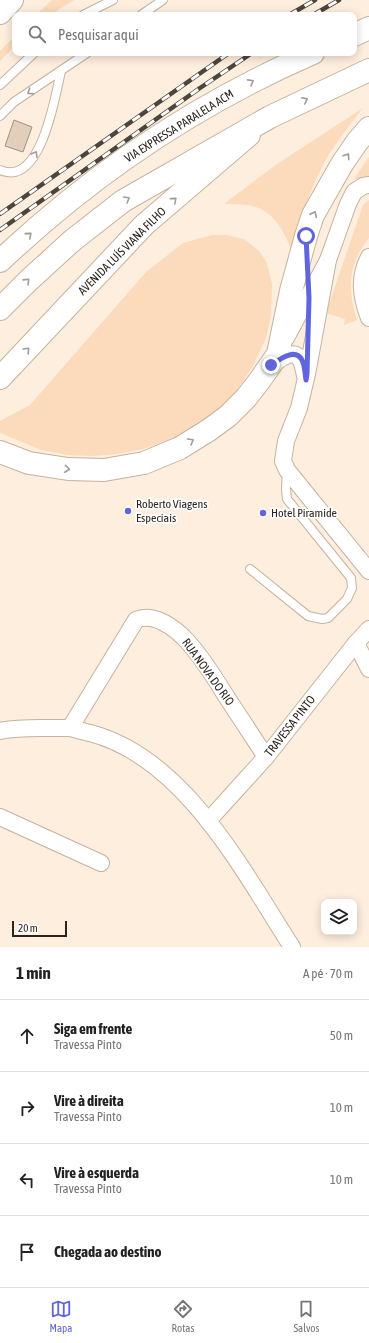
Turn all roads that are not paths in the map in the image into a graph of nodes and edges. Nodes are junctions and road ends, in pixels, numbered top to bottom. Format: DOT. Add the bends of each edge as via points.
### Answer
graph roads {
  1 [pos="12,0"];
  2 [pos="113,0"];
  3 [pos="163,0"];
  4 [pos="89,12"];
  5 [pos="146,12"];
  6 [pos="0,13"];
  7 [pos="369,28"];
  8 [pos="357,34"];
  9 [pos="31,56"];
  10 [pos="83,56"];
  11 [pos="306,56"];
  12 [pos="369,70"];
  13 [pos="61,71"];
  14 [pos="0,85"];
  15 [pos="0,116"];
  16 [pos="270,117"];
  17 [pos="369,128"];
  18 [pos="1,173"];
  19 [pos="369,185"];
  20 [pos="306,236"];
  21 [pos="369,257"];
  22 [pos="328,260"];
  23 [pos="0,261"];
  24 [pos="309,298"];
  25 [pos="0,309"];
  26 [pos="369,318"];
  27 [pos="274,359"];
  28 [pos="307,377"];
  29 [pos="0,378"];
  30 [pos="0,452"];
  31 [pos="287,470"];
  32 [pos="250,569"];
  33 [pos="369,572"];
  34 [pos="369,629"];
  35 [pos="356,643"];
  36 [pos="369,669"];
  37 [pos="70,728"];
  38 [pos="0,731"];
  39 [pos="266,757"];
  40 [pos="0,817"];
  41 [pos="208,821"];
  42 [pos="101,863"];
  43 [pos="292,947"];
  1 -- 6 [label="main road"];
  2 -- 4 [label="lane"];
  3 -- 5 [label="lane"];
  7 -- 8 [label="main road"];
  9 -- 14 [label="lane"];
  10 -- 13 [label="lane"];
  23 -- 11 [label="main road, VIA EXPRESSA PARALELA ACM, one-way" via="96,180 146,144 210,105 274,70"];
  16 -- 12 [label="main road, one-way"];
  13 -- 15 [label="lane, one-way" via="14,102"];
  18 -- 13 [label="lane, one-way" via="20,171 32,160 42,142"];
  25 -- 16 [label="main road, one-way" via="72,240 123,201"];
  29 -- 16 [label="main road, AVENIDA LUÍS VIANA FILHO, one-way" via="144,225"];
  20 -- 17 [label="main road, one-way" via="314,215 342,164"];
  19 -- 22 [label="street" via="354,192"];
  20 -- 24 [label="street"];
  20 -- 27 [label="main road"];
  21 -- 26 [label="street" via="361,286"];
  22 -- 24 [label="street"];
  22 -- 28 [label="street"];
  24 -- 27 [label="street"];
  24 -- 28 [label="street"];
  27 -- 28 [label="street" via="294,354 299,356"];
  30 -- 27 [label="main road, one-way" via="29,463 68,470 104,470 144,463 180,448 228,416 246,398"];
  28 -- 31 [label="street" via="299,408 286,441 284,461"];
  31 -- 32 [label="lane" via="287,499 351,578 352,588 347,599 328,618 322,619 308,616"];
  31 -- 33 [label="street"];
  34 -- 35 [label="street, TRAVESSA PINTO"];
  35 -- 36 [label="street"];
  35 -- 39 [label="street, TRAVESSA PINTO"];
  37 -- 38 [label="street" via="14,728"];
  37 -- 39 [label="street, RUA NOVA DO RIO" via="136,620 152,617 173,628 197,653"];
  37 -- 41 [label="street" via="127,747 155,766 180,789"];
  39 -- 41 [label="street, TRAVESSA PINTO"];
  40 -- 42 [label="street"];
  41 -- 43 [label="street" via="234,856"];
}
